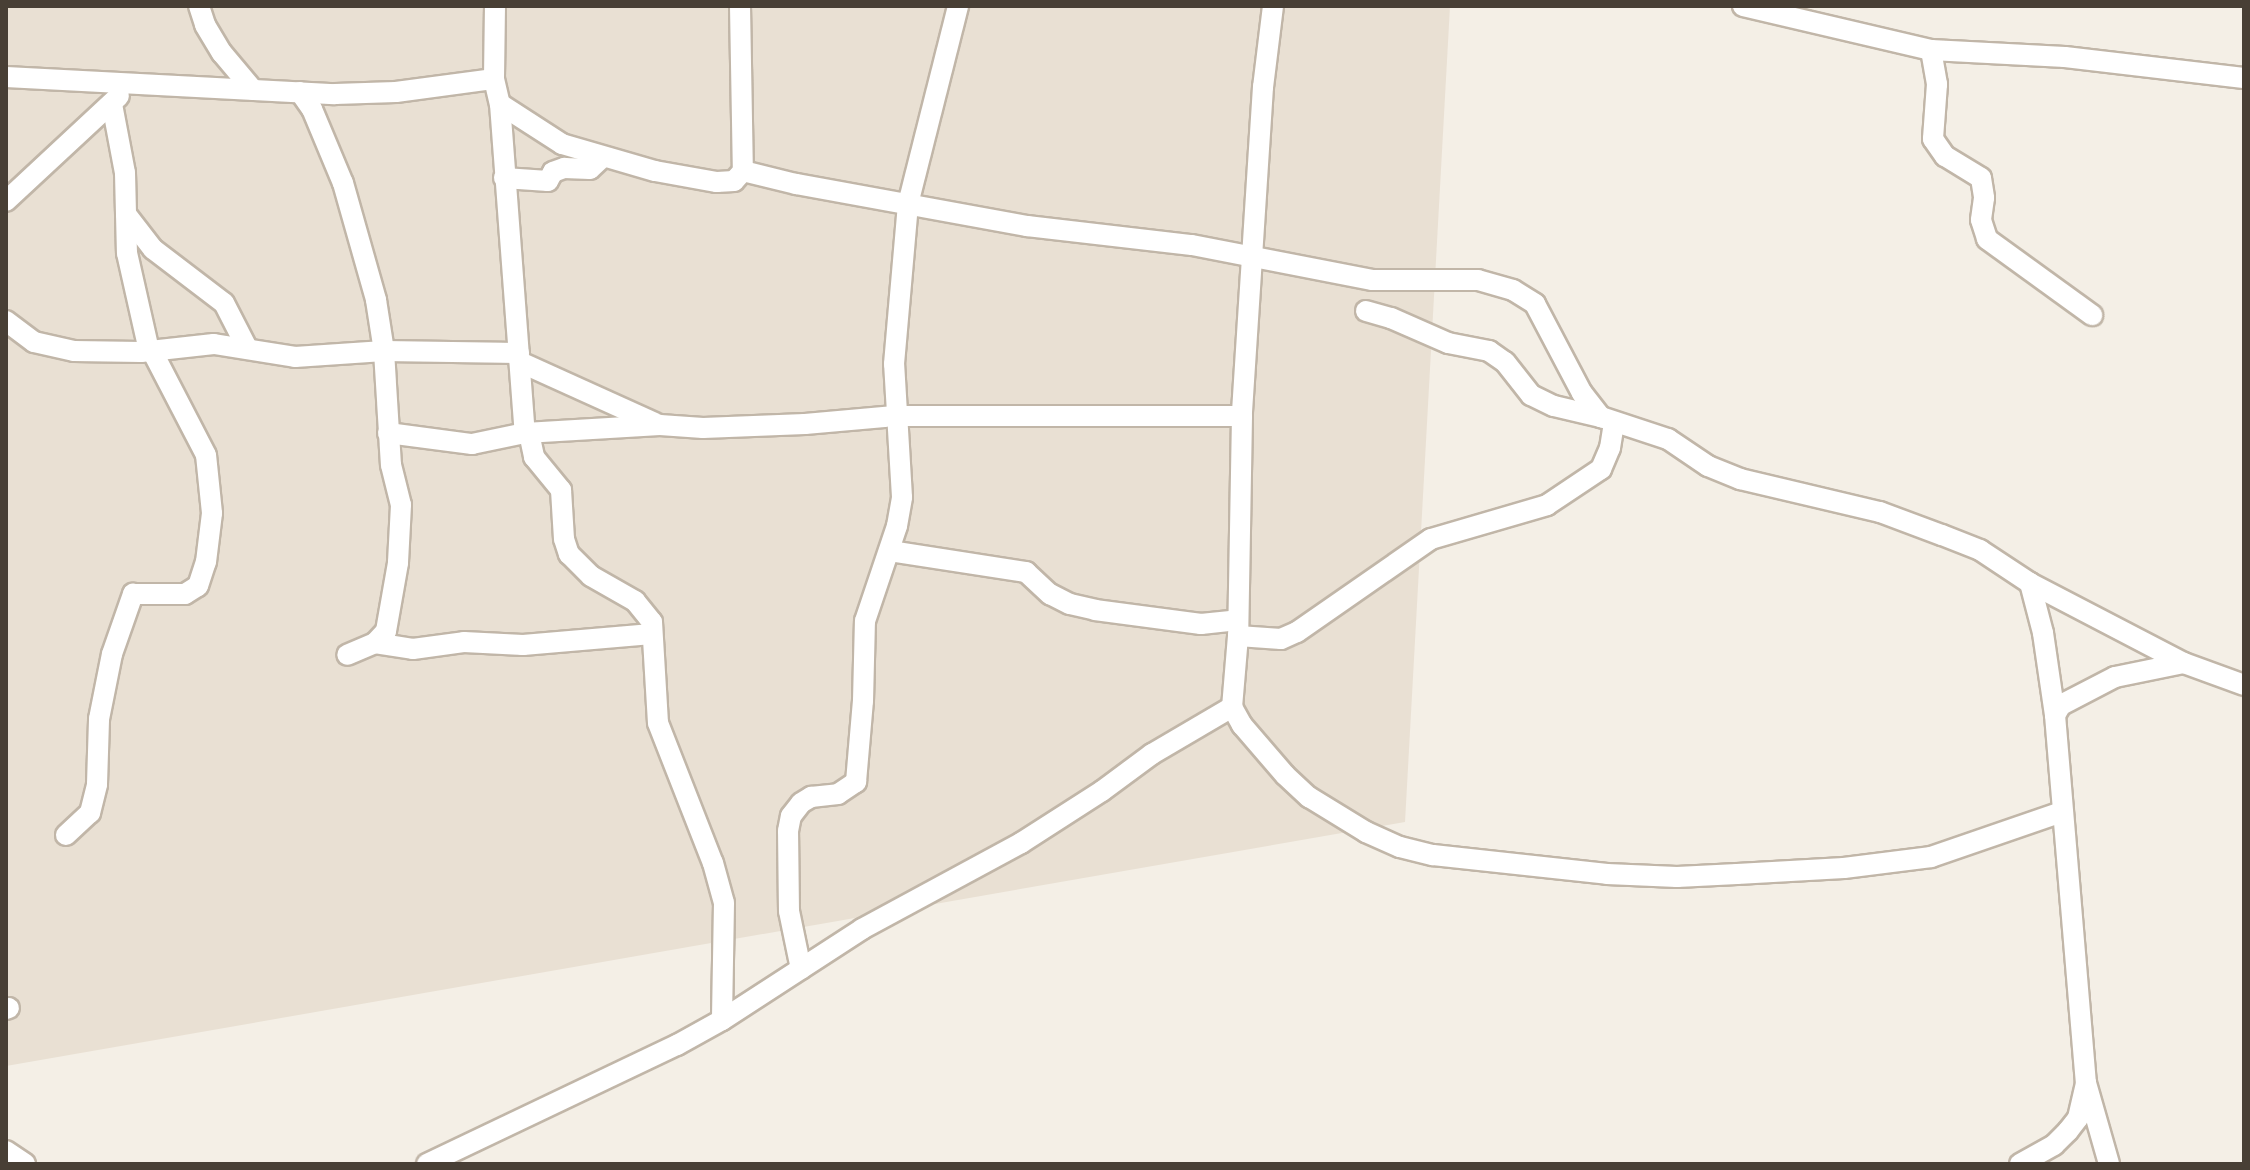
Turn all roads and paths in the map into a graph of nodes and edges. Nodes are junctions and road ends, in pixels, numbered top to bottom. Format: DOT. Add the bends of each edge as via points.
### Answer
graph roads {
  1 [pos="199,6"];
  2 [pos="495,6"];
  3 [pos="740,6"];
  4 [pos="958,6"];
  5 [pos="1273,6"];
  6 [pos="1743,6"];
  7 [pos="1931,50"];
  8 [pos="6,77"];
  9 [pos="2244,78"];
  10 [pos="494,79"];
  11 [pos="130,85"];
  12 [pos="253,90"];
  13 [pos="300,92"];
  14 [pos="112,104"];
  15 [pos="500,104"];
  16 [pos="603,157"];
  17 [pos="743,171"];
  18 [pos="504,178"];
  19 [pos="6,201"];
  20 [pos="908,204"];
  21 [pos="126,214"];
  22 [pos="1254,258"];
  23 [pos="1366,311"];
  24 [pos="2092,315"];
  25 [pos="6,321"];
  26 [pos="247,348"];
  27 [pos="151,351"];
  28 [pos="384,351"];
  29 [pos="520,357"];
  30 [pos="895,416"];
  31 [pos="1242,416"];
  32 [pos="1608,420"];
  33 [pos="660,425"];
  34 [pos="388,433"];
  35 [pos="527,433"];
  36 [pos="890,551"];
  37 [pos="2030,583"];
  38 [pos="1238,628"];
  39 [pos="652,634"];
  40 [pos="375,643"];
  41 [pos="347,655"];
  42 [pos="2184,663"];
  43 [pos="2244,685"];
  44 [pos="1232,707"];
  45 [pos="2055,715"];
  46 [pos="2062,812"];
  47 [pos="66,835"];
  48 [pos="801,969"];
  49 [pos="722,1020"];
  50 [pos="2086,1083"];
  51 [pos="6,1151"];
  52 [pos="25,1164"];
  53 [pos="427,1164"];
  54 [pos="2020,1164"];
  55 [pos="2109,1164"];
  1 -- 12 [label="street" via="222,53"];
  2 -- 10 [label="street"];
  3 -- 17 [label="street"];
  4 -- 20 [label="street"];
  5 -- 22 [label="street"];
  6 -- 7 [label="street"];
  7 -- 9 [label="street" via="2065,57"];
  7 -- 24 [label="street" via="1937,84 1933,139 1945,156 1981,178 1981,220 1987,239"];
  8 -- 11 [label="street"];
  10 -- 13 [label="street" via="396,92"];
  10 -- 15 [label="street"];
  11 -- 12 [label="street"];
  11 -- 14 [label="street"];
  12 -- 13 [label="street"];
  13 -- 28 [label="street" via="343,183 376,300"];
  14 -- 19 [label="street"];
  14 -- 21 [label="street" via="125,173"];
  15 -- 16 [label="street" via="537,132"];
  15 -- 18 [label="street"];
  16 -- 17 [label="street" via="717,182 734,181"];
  16 -- 18 [label="street" via="590,169 553,172 548,181"];
  17 -- 20 [label="street"];
  18 -- 29 [label="street"];
  20 -- 22 [label="street"];
  20 -- 30 [label="street" via="894,364"];
  21 -- 26 [label="street" via="153,249 224,303"];
  21 -- 27 [label="street" via="127,253"];
  22 -- 31 [label="street"];
  22 -- 32 [label="street" via="1372,280 1478,280 1513,290 1535,304 1582,393"];
  23 -- 32 [label="street" via="1448,343 1489,351 1531,395"];
  25 -- 27 [label="street" via="51,348"];
  26 -- 27 [label="street" via="214,344"];
  26 -- 28 [label="street" via="295,357"];
  27 -- 47 [label="street" via="206,455 212,494 206,562 198,586 185,594 133,594 112,654 99,719 97,784 90,813"];
  28 -- 29 [label="street"];
  28 -- 34 [label="street"];
  29 -- 33 [label="street"];
  29 -- 35 [label="street"];
  30 -- 31 [label="street"];
  30 -- 33 [label="street" via="703,428"];
  30 -- 36 [label="street" via="902,497"];
  31 -- 38 [label="street"];
  32 -- 37 [label="street" via="1668,439 1708,466 1740,479 1880,512 1942,535 1980,550"];
  32 -- 38 [label="street" via="1610,448 1601,469 1547,505 1431,539 1281,639"];
  33 -- 35 [label="street"];
  34 -- 35 [label="street" via="472,444"];
  34 -- 40 [label="street" via="401,528 391,613 386,631"];
  35 -- 39 [label="street" via="534,457 561,490 569,554 591,576 646,611"];
  36 -- 38 [label="street" via="1026,572 1050,594 1095,610"];
  36 -- 48 [label="street" via="865,621 856,782 838,794 811,797 791,816 789,911"];
  37 -- 42 [label="street"];
  37 -- 45 [label="street"];
  38 -- 44 [label="street"];
  39 -- 40 [label="street" via="413,649"];
  39 -- 49 [label="street" via="658,723 724,903"];
  40 -- 41 [label="street"];
  42 -- 43 [label="street"];
  42 -- 45 [label="street" via="2115,677 2061,705"];
  44 -- 46 [label="street" via="1268,756 1309,797 1366,832 1433,855 1677,877 1844,868 1931,857"];
  44 -- 48 [label="street" via="1021,843 862,929"];
  45 -- 46 [label="street"];
  46 -- 50 [label="street"];
  48 -- 49 [label="street"];
  49 -- 53 [label="street"];
  50 -- 54 [label="street" via="2078,1118 2068,1131"];
  50 -- 55 [label="street"];
  51 -- 52 [label="street"];
}
